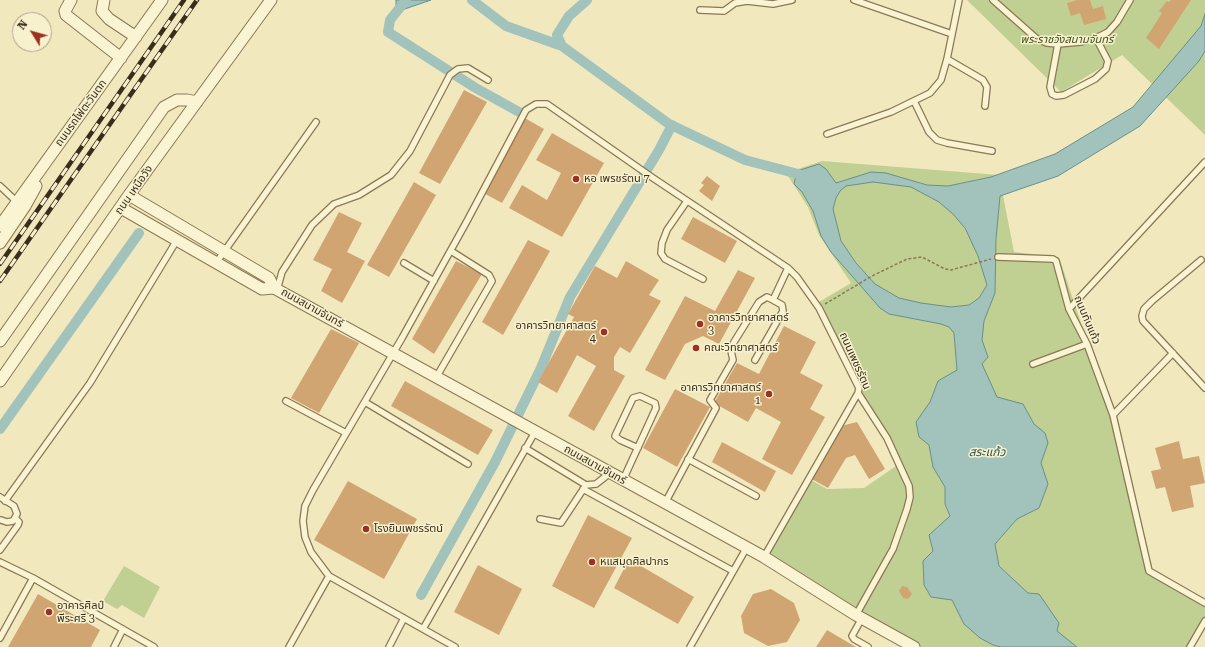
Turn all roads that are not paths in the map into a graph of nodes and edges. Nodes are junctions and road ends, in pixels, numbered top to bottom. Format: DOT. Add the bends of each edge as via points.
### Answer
graph roads {
  1 [pos="71,0"];
  2 [pos="104,0"];
  3 [pos="162,0"];
  4 [pos="271,0"];
  5 [pos="792,0"];
  6 [pos="854,0"];
  7 [pos="959,0"];
  8 [pos="993,0"];
  9 [pos="1130,0"];
  10 [pos="700,10"];
  11 [pos="952,34"];
  12 [pos="136,36"];
  13 [pos="1096,38"];
  14 [pos="1058,44"];
  15 [pos="121,58"];
  16 [pos="947,59"];
  17 [pos="488,80"];
  18 [pos="914,101"];
  19 [pos="197,102"];
  20 [pos="985,106"];
  21 [pos="316,122"];
  22 [pos="826,134"];
  23 [pos="992,151"];
  24 [pos="1205,162"];
  25 [pos="39,172"];
  26 [pos="0,186"];
  27 [pos="129,195"];
  28 [pos="687,200"];
  29 [pos="17,202"];
  30 [pos="121,208"];
  31 [pos="0,226"];
  32 [pos="177,240"];
  33 [pos="0,243"];
  34 [pos="451,251"];
  35 [pos="224,252"];
  36 [pos="998,257"];
  37 [pos="1201,260"];
  38 [pos="216,263"];
  39 [pos="404,263"];
  40 [pos="788,268"];
  41 [pos="703,278"];
  42 [pos="434,281"];
  43 [pos="275,289"];
  44 [pos="773,300"];
  45 [pos="1070,309"];
  46 [pos="0,340"];
  47 [pos="1087,344"];
  48 [pos="393,353"];
  49 [pos="1173,353"];
  50 [pos="755,360"];
  51 [pos="1033,364"];
  52 [pos="437,376"];
  53 [pos="0,381"];
  54 [pos="1205,388"];
  55 [pos="858,393"];
  56 [pos="286,401"];
  57 [pos="365,402"];
  58 [pos="1113,415"];
  59 [pos="535,432"];
  60 [pos="346,433"];
  61 [pos="525,448"];
  62 [pos="638,448"];
  63 [pos="688,459"];
  64 [pos="468,464"];
  65 [pos="610,473"];
  66 [pos="623,480"];
  67 [pos="584,487"];
  68 [pos="756,496"];
  69 [pos="3,499"];
  70 [pos="664,503"];
  71 [pos="16,518"];
  72 [pos="540,518"];
  73 [pos="1,520"];
  74 [pos="747,547"];
  75 [pos="0,550"];
  76 [pos="764,557"];
  77 [pos="0,562"];
  78 [pos="733,572"];
  79 [pos="329,576"];
  80 [pos="33,578"];
  81 [pos="1205,604"];
  82 [pos="859,616"];
  83 [pos="404,618"];
  84 [pos="1205,621"];
  85 [pos="123,629"];
  86 [pos="423,629"];
  87 [pos="0,638"];
  88 [pos="114,647"];
  89 [pos="154,647"];
  90 [pos="289,647"];
  91 [pos="389,647"];
  92 [pos="455,647"];
  93 [pos="690,647"];
  94 [pos="868,647"];
  95 [pos="914,647"];
  96 [pos="1190,647"];
  1 -- 15 [label="street" via="65,11 66,15"];
  2 -- 12 [label="street" via="102,12"];
  3 -- 12 [label="street, ถนนรถไฟตะวันตก"];
  4 -- 19 [label="street, ถนน เหนือวัง"];
  5 -- 10 [label="lane" via="772,4 747,1 735,3 724,11"];
  6 -- 11 [label="lane"];
  7 -- 11 [label="lane"];
  8 -- 14 [label="lane" via="1037,39"];
  9 -- 13 [label="lane" via="1117,22 1108,32"];
  11 -- 16 [label="lane"];
  12 -- 15 [label="street, ถนนรถไฟตะวันตก"];
  13 -- 14 [label="lane"];
  13 -- 14 [label="lane" via="1108,61 1106,69 1095,79 1064,95 1056,96 1052,94 1050,87"];
  15 -- 25 [label="street, ถนนรถไฟตะวันตก"];
  16 -- 18 [label="lane" via="941,80 930,93"];
  16 -- 20 [label="lane" via="984,80 987,87"];
  17 -- 43 [label="lane" via="468,68 458,68 450,75 410,151 391,175 359,195 334,204 312,225 282,272"];
  18 -- 22 [label="lane" via="891,112"];
  18 -- 23 [label="lane" via="929,132 937,140"];
  19 -- 27 [label="street, ถนน เหนือวัง"];
  19 -- 46 [label="street" via="177,100 164,107"];
  21 -- 35 [label="lane"];
  24 -- 45 [label="lane"];
  25 -- 29 [label="street, ถนนรถไฟตะวันตก"];
  25 -- 33 [label="street" via="26,206"];
  26 -- 29 [label="lane"];
  27 -- 30 [label="street, ถนน เหนือวัง"];
  27 -- 35 [label="street, ถนนสนามจันทร์"];
  28 -- 34 [label="lane, ถนนเพชรรัตน" via="547,104 536,104 526,110"];
  28 -- 40 [label="lane, ถนนเพชรรัตน"];
  28 -- 41 [label="lane" via="667,230 660,253"];
  29 -- 31 [label="street, ถนนรถไฟตะวันตก"];
  30 -- 32 [label="street, ถนนสนามจันทร์"];
  30 -- 53 [label="street, ถนน เหนือวัง"];
  32 -- 38 [label="street, ถนนสนามจันทร์"];
  32 -- 69 [label="lane" via="90,383"];
  34 -- 42 [label="lane, ถนนเพชรรัตน"];
  34 -- 52 [label="lane" via="489,275 492,282"];
  35 -- 38 [label="lane"];
  35 -- 43 [label="street, ถนนสนามจันทร์" via="269,278"];
  36 -- 45 [label="lane, ถนนทับแก้ว" via="1056,261"];
  37 -- 49 [label="lane" via="1152,301 1142,316 1143,321"];
  38 -- 43 [label="street, ถนนสนามจันทร์" via="262,289"];
  39 -- 42 [label="lane"];
  40 -- 44 [label="lane"];
  40 -- 55 [label="lane, ถนนเพชรรัตน" via="797,276 819,308 859,388"];
  42 -- 48 [label="lane, ถนนเพชรรัตน"];
  43 -- 48 [label="street, ถนนสนามจันทร์"];
  44 -- 50 [label="lane" via="782,305 783,311"];
  44 -- 63 [label="lane" via="768,297 759,302 734,342 731,351 733,360 710,400 716,408"];
  45 -- 47 [label="lane, ถนนทับแก้ว"];
  47 -- 51 [label="lane"];
  47 -- 58 [label="lane, ถนนทับแก้ว"];
  48 -- 52 [label="street, ถนนสนามจันทร์"];
  48 -- 57 [label="lane, ถนนเพชรรัตน"];
  49 -- 54 [label="lane"];
  49 -- 58 [label="lane"];
  52 -- 59 [label="street, ถนนสนามจันทร์"];
  55 -- 76 [label="lane"];
  55 -- 82 [label="lane, ถนนเพชรรัตน" via="887,438 908,486 910,497 893,549"];
  56 -- 60 [label="lane"];
  57 -- 60 [label="lane, ถนนเพชรรัตน"];
  57 -- 64 [label="lane"];
  58 -- 81 [label="lane, ถนนทับแก้ว" via="1149,571"];
  59 -- 61 [label="lane"];
  59 -- 65 [label="street, ถนนสนามจันทร์"];
  60 -- 79 [label="lane, ถนนเพชรรัตน" via="305,506 303,522 311,552"];
  61 -- 67 [label="lane"];
  61 -- 86 [label="lane"];
  62 -- 62 [label="lane" via="656,406 653,401 640,396 633,398 615,436"];
  62 -- 66 [label="lane"];
  63 -- 68 [label="lane"];
  63 -- 70 [label="lane"];
  65 -- 66 [label="street, ถนนสนามจันทร์"];
  65 -- 67 [label="lane" via="596,484"];
  66 -- 70 [label="street, ถนนสนามจันทร์"];
  67 -- 72 [label="lane" via="561,523"];
  67 -- 78 [label="lane"];
  69 -- 71 [label="lane" via="17,510"];
  70 -- 74 [label="street, ถนนสนามจันทร์"];
  71 -- 73 [label="lane" via="10,522"];
  71 -- 75 [label="lane" via="18,525"];
  74 -- 76 [label="street, ถนนสนามจันทร์"];
  74 -- 78 [label="lane"];
  76 -- 82 [label="street, ถนนสนามจันทร์"];
  77 -- 80 [label="lane"];
  78 -- 93 [label="lane"];
  79 -- 83 [label="lane"];
  79 -- 90 [label="lane"];
  80 -- 85 [label="lane"];
  80 -- 87 [label="lane"];
  82 -- 94 [label="lane, ถนนเพชรรัตน" via="852,636"];
  82 -- 95 [label="street, ถนนสนามจันทร์"];
  83 -- 86 [label="lane"];
  83 -- 91 [label="lane"];
  84 -- 96 [label="lane"];
  85 -- 88 [label="lane"];
  85 -- 89 [label="lane"];
  86 -- 92 [label="lane"];
}
